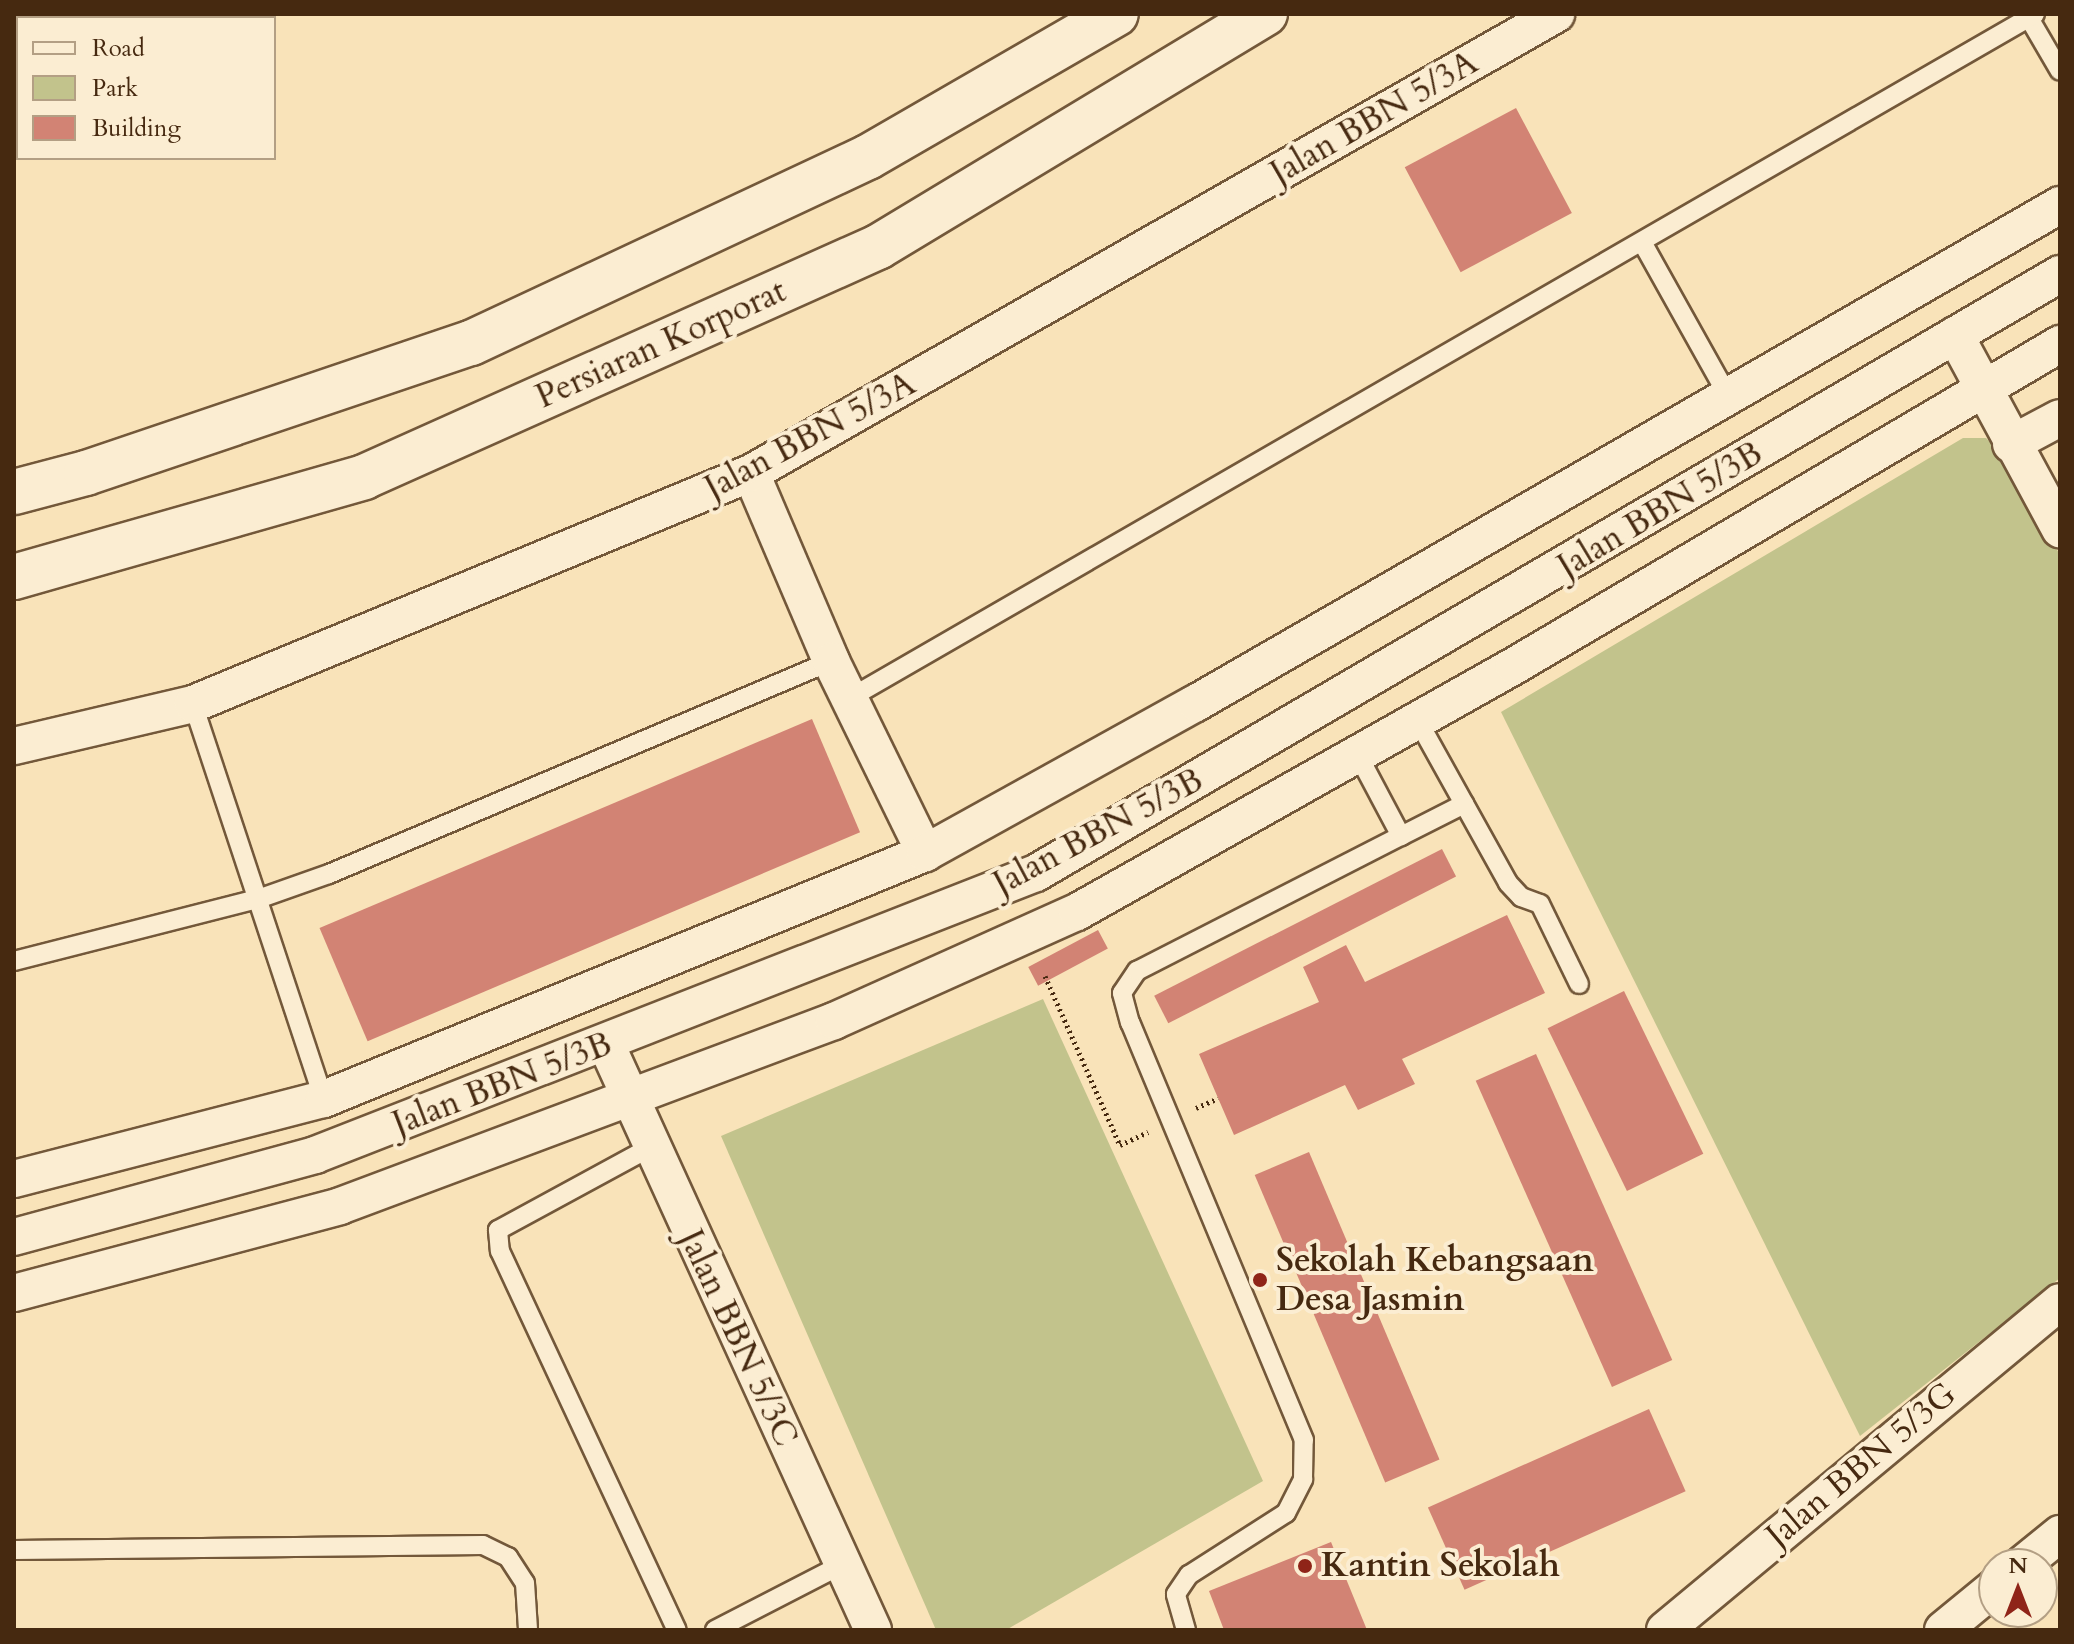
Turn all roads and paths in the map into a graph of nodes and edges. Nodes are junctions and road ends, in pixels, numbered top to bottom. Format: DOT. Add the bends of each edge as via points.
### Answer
graph roads {
  1 [pos="1116,14"];
  2 [pos="1265,14"];
  3 [pos="1556,14"];
  4 [pos="2032,16"];
  5 [pos="2060,71"];
  6 [pos="2060,205"];
  7 [pos="1642,242"];
  8 [pos="2060,274"];
  9 [pos="1955,335"];
  10 [pos="2060,344"];
  11 [pos="1986,386"];
  12 [pos="1728,396"];
  13 [pos="2060,418"];
  14 [pos="2011,444"];
  15 [pos="751,473"];
  16 [pos="14,492"];
  17 [pos="2060,529"];
  18 [pos="14,577"];
  19 [pos="831,661"];
  20 [pos="850,698"];
  21 [pos="193,704"];
  22 [pos="1418,721"];
  23 [pos="14,746"];
  24 [pos="1358,755"];
  25 [pos="1464,804"];
  26 [pos="1401,836"];
  27 [pos="925,853"];
  28 [pos="258,899"];
  29 [pos="14,961"];
  30 [pos="1045,976"];
  31 [pos="1579,984"];
  32 [pos="606,1044"];
  33 [pos="627,1098"];
  34 [pos="1218,1098"];
  35 [pos="324,1099"];
  36 [pos="1190,1111"];
  37 [pos="1162,1125"];
  38 [pos="649,1148"];
  39 [pos="14,1179"];
  40 [pos="14,1237"];
  41 [pos="14,1293"];
  42 [pos="2060,1302"];
  43 [pos="2060,1534"];
  44 [pos="2043,1548"];
  45 [pos="14,1550"];
  46 [pos="845,1563"];
  47 [pos="1978,1601"];
  48 [pos="528,1630"];
  49 [pos="677,1630"];
  50 [pos="715,1630"];
  51 [pos="873,1630"];
  52 [pos="1186,1630"];
  53 [pos="1665,1630"];
  54 [pos="1943,1630"];
  1 -- 16 [label="main road" via="868,157 471,343 86,473"];
  2 -- 18 [label="main road, Persiaran Korporat" via="878,247 364,477"];
  3 -- 15 [label="street, Jalan BBN 5/3A"];
  4 -- 5 [label="lane"];
  4 -- 7 [label="lane"];
  6 -- 12 [label="street, Jalan BBN 5/3B"];
  7 -- 12 [label="lane"];
  7 -- 20 [label="lane"];
  8 -- 9 [label="street, Jalan BBN 5/3B"];
  9 -- 11 [label="street"];
  9 -- 32 [label="street, Jalan BBN 5/3B" via="1036,873"];
  10 -- 11 [label="street, Jalan BBN 5/3B"];
  11 -- 14 [label="street"];
  11 -- 22 [label="street, Jalan BBN 5/3B"];
  12 -- 27 [label="street, Jalan BBN 5/3B"];
  13 -- 14 [label="street"];
  14 -- 17 [label="street"];
  15 -- 19 [label="street"];
  15 -- 21 [label="street, Jalan BBN 5/3A"];
  19 -- 20 [label="street"];
  19 -- 28 [label="lane" via="329,874"];
  20 -- 27 [label="street"];
  21 -- 23 [label="street, Jalan BBN 5/3A"];
  21 -- 28 [label="lane"];
  22 -- 24 [label="street, Jalan BBN 5/3B"];
  22 -- 25 [label="lane"];
  24 -- 26 [label="lane"];
  24 -- 33 [label="street, Jalan BBN 5/3B" via="1077,912 834,1021"];
  25 -- 26 [label="lane"];
  25 -- 31 [label="lane" via="1508,883 1521,897 1540,904"];
  26 -- 52 [label="lane" via="1137,971 1122,993 1304,1440 1303,1479 1286,1513 1189,1575 1176,1594"];
  27 -- 35 [label="street, Jalan BBN 5/3B"];
  28 -- 29 [label="lane"];
  28 -- 35 [label="lane"];
  30 -- 37 [label="path" via="1120,1145"];
  32 -- 33 [label="street, Jalan BBN 5/3C"];
  32 -- 40 [label="street, Jalan BBN 5/3B" via="315,1155"];
  33 -- 38 [label="street, Jalan BBN 5/3C"];
  33 -- 41 [label="street, Jalan BBN 5/3B" via="340,1206"];
  34 -- 36 [label="path"];
  35 -- 39 [label="street, Jalan BBN 5/3B"];
  38 -- 46 [label="street, Jalan BBN 5/3C"];
  38 -- 49 [label="lane" via="498,1230 500,1251"];
  42 -- 53 [label="street, Jalan BBN 5/3G"];
  43 -- 44 [label="street"];
  45 -- 48 [label="lane" via="483,1545 508,1557 525,1583"];
  46 -- 50 [label="lane"];
  46 -- 51 [label="street, Jalan BBN 5/3C"];
  47 -- 54 [label="street"];
}
